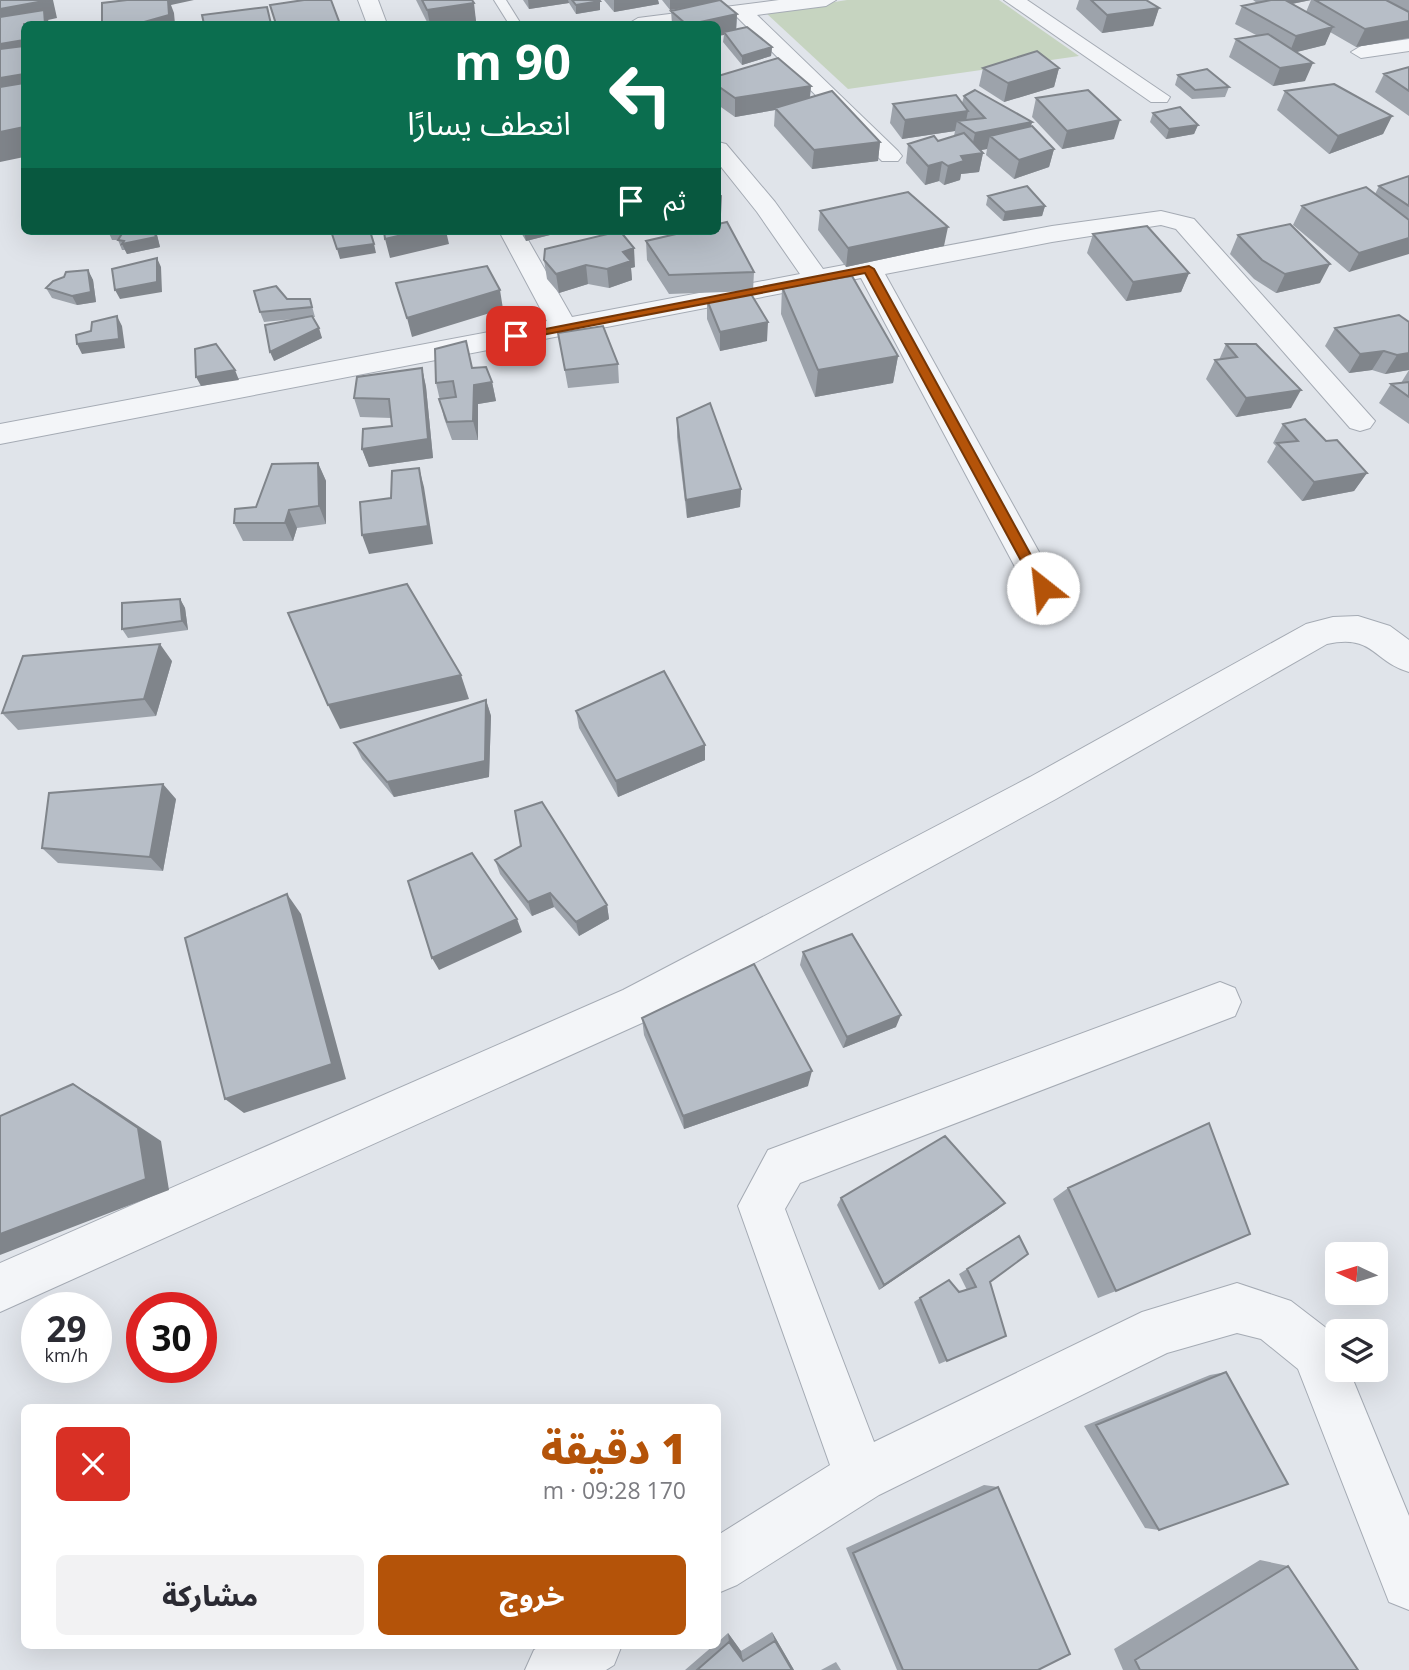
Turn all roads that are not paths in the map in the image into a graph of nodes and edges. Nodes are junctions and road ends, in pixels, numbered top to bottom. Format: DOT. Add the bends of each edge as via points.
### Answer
graph roads {
  1 [pos="368,0"];
  2 [pos="500,0"];
  3 [pos="826,0"];
  4 [pos="1014,0"];
  5 [pos="743,12"];
  6 [pos="376,21"];
  7 [pos="513,21"];
  8 [pos="664,21"];
  9 [pos="1409,45"];
  10 [pos="1361,52"];
  11 [pos="1158,97"];
  12 [pos="721,153"];
  13 [pos="890,156"];
  14 [pos="514,235"];
  15 [pos="869,269"];
  16 [pos="817,279"];
  17 [pos="564,327"];
  18 [pos="1360,421"];
  19 [pos="0,434"];
  20 [pos="1043,588"];
  21 [pos="1409,659"];
  22 [pos="1220,1002"];
  23 [pos="0,1288"];
  24 [pos="860,1476"];
  25 [pos="721,1564"];
  26 [pos="1409,1582"];
  27 [pos="588,1649"];
  28 [pos="554,1670"];
  1 -- 6 [label="street"];
  2 -- 7 [label="lane"];
  3 -- 5 [label="street"];
  4 -- 11 [label="street"];
  5 -- 8 [label="street"];
  5 -- 13 [label="street"];
  9 -- 10 [label="street"];
  12 -- 16 [label="street"];
  14 -- 17 [label="street"];
  15 -- 16 [label="street"];
  15 -- 18 [label="street" via="1052,234 1150,219 1173,220 1185,224"];
  15 -- 20 [label="street"];
  16 -- 17 [label="street"];
  17 -- 19 [label="street"];
  21 -- 23 [label="street" via="1377,632 1353,628 1318,633 1043,788 638,1004"];
  22 -- 24 [label="street" via="784,1166 761,1206"];
  24 -- 25 [label="street"];
  24 -- 26 [label="street" via="1160,1330 1237,1308 1274,1318 1316,1352"];
  27 -- 28 [label="street"];
}
